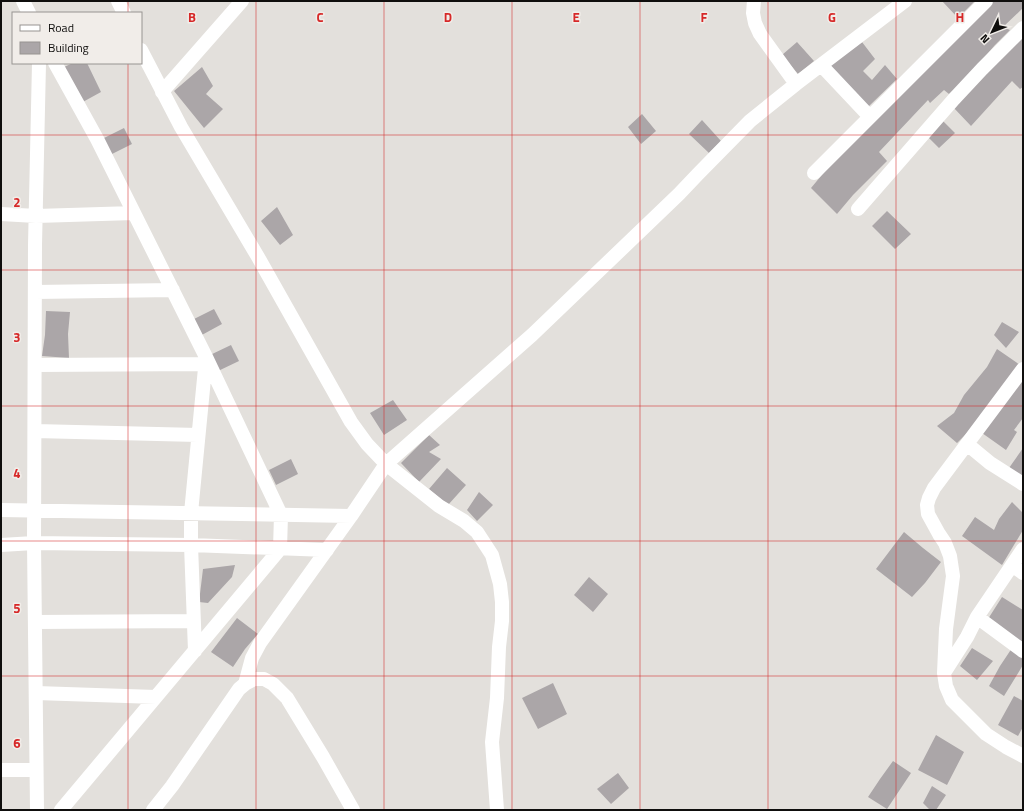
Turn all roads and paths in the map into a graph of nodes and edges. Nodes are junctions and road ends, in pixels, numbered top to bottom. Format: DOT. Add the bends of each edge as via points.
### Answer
graph roads {
  1 [pos="23,1"];
  2 [pos="118,1"];
  3 [pos="242,1"];
  4 [pos="754,1"];
  5 [pos="904,1"];
  6 [pos="986,1"];
  7 [pos="28,12"];
  8 [pos="124,12"];
  9 [pos="1023,28"];
  10 [pos="142,52"];
  11 [pos="39,64"];
  12 [pos="56,64"];
  13 [pos="821,65"];
  14 [pos="796,84"];
  15 [pos="162,92"];
  16 [pos="870,117"];
  17 [pos="814,173"];
  18 [pos="858,209"];
  19 [pos="134,213"];
  20 [pos="1,214"];
  21 [pos="36,216"];
  22 [pos="173,290"];
  23 [pos="35,292"];
  24 [pos="205,360"];
  25 [pos="35,365"];
  26 [pos="1023,369"];
  27 [pos="35,432"];
  28 [pos="198,435"];
  29 [pos="967,444"];
  30 [pos="386,464"];
  31 [pos="1023,484"];
  32 [pos="1,510"];
  33 [pos="35,510"];
  34 [pos="191,513"];
  35 [pos="282,515"];
  36 [pos="351,516"];
  37 [pos="34,543"];
  38 [pos="1,545"];
  39 [pos="191,545"];
  40 [pos="280,549"];
  41 [pos="1023,549"];
  42 [pos="327,550"];
  43 [pos="1017,569"];
  44 [pos="977,617"];
  45 [pos="194,621"];
  46 [pos="35,622"];
  47 [pos="195,651"];
  48 [pos="1023,651"];
  49 [pos="944,672"];
  50 [pos="245,684"];
  51 [pos="36,693"];
  52 [pos="156,697"];
  53 [pos="1023,756"];
  54 [pos="1,770"];
  55 [pos="36,770"];
  56 [pos="37,810"];
  57 [pos="61,810"];
  58 [pos="153,810"];
  59 [pos="353,810"];
  60 [pos="497,810"];
  1 -- 7 [label="street"];
  2 -- 8 [label="street"];
  3 -- 15 [label="street"];
  4 -- 14 [label="street" via="753,13 758,29"];
  5 -- 13 [label="street"];
  6 -- 16 [label="street"];
  9 -- 18 [label="street" via="954,99"];
  10 -- 15 [label="street"];
  11 -- 21 [label="street"];
  12 -- 19 [label="street"];
  13 -- 14 [label="street"];
  13 -- 16 [label="street"];
  14 -- 30 [label="street" via="750,121 679,194 532,335"];
  15 -- 30 [label="street" via="351,422"];
  16 -- 17 [label="street"];
  19 -- 21 [label="street"];
  19 -- 22 [label="street"];
  20 -- 21 [label="street"];
  21 -- 23 [label="street"];
  22 -- 23 [label="street"];
  22 -- 24 [label="street"];
  23 -- 25 [label="street"];
  24 -- 25 [label="street"];
  24 -- 28 [label="street"];
  24 -- 35 [label="street"];
  25 -- 27 [label="street"];
  26 -- 29 [label="street"];
  27 -- 28 [label="street"];
  27 -- 33 [label="street"];
  28 -- 34 [label="street"];
  29 -- 31 [label="street" via="990,463"];
  29 -- 49 [label="street" via="934,488 928,505 928,514 950,556 953,576 946,629"];
  30 -- 36 [label="street"];
  30 -- 60 [label="street" via="477,532 492,555 502,602 492,742"];
  32 -- 33 [label="street"];
  33 -- 34 [label="street"];
  33 -- 37 [label="street"];
  34 -- 35 [label="street"];
  34 -- 39 [label="street"];
  35 -- 36 [label="street"];
  35 -- 40 [label="street"];
  36 -- 42 [label="street"];
  37 -- 38 [label="street"];
  37 -- 39 [label="street"];
  37 -- 46 [label="street"];
  39 -- 40 [label="street"];
  39 -- 45 [label="street"];
  40 -- 42 [label="street"];
  40 -- 47 [label="street"];
  41 -- 43 [label="street"];
  42 -- 50 [label="street" via="260,643 252,658"];
  43 -- 44 [label="street"];
  44 -- 48 [label="street"];
  44 -- 49 [label="street"];
  45 -- 46 [label="street"];
  45 -- 47 [label="street"];
  46 -- 51 [label="street"];
  47 -- 52 [label="street"];
  49 -- 53 [label="street" via="952,700 986,734"];
  50 -- 58 [label="street"];
  50 -- 59 [label="street" via="254,679 264,679 273,684 286,698"];
  51 -- 52 [label="street"];
  51 -- 55 [label="street"];
  52 -- 57 [label="street"];
  54 -- 55 [label="street"];
  55 -- 56 [label="street"];
}
